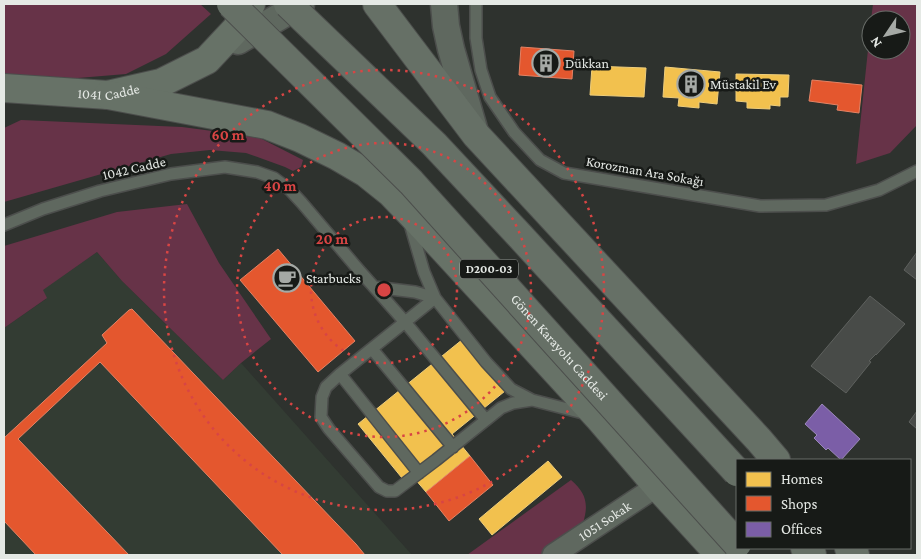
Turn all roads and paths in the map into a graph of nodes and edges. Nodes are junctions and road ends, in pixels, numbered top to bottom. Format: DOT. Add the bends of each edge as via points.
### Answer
graph roads {
  1 [pos="231,4"];
  2 [pos="251,4"];
  3 [pos="288,4"];
  4 [pos="301,4"];
  5 [pos="377,4"];
  6 [pos="444,4"];
  7 [pos="476,4"];
  8 [pos="207,60"];
  9 [pos="5,90"];
  10 [pos="108,95"];
  11 [pos="476,135"];
  12 [pos="917,171"];
  13 [pos="405,208"];
  14 [pos="4,225"];
  15 [pos="374,287"];
  16 [pos="435,298"];
  17 [pos="405,322"];
  18 [pos="372,349"];
  19 [pos="340,374"];
  20 [pos="532,400"];
  21 [pos="598,417"];
  22 [pos="486,420"];
  23 [pos="453,447"];
  24 [pos="775,459"];
  25 [pos="736,471"];
  26 [pos="419,473"];
  27 [pos="658,486"];
  28 [pos="736,543"];
  29 [pos="554,555"];
  30 [pos="720,555"];
  1 -- 28 [label="highway, Gönen Karayolu Caddesi / D200-03, bridge" via="411,182"];
  2 -- 8 [label="main road" via="236,29"];
  3 -- 25 [label="highway, D200-03, bridge" via="434,144"];
  4 -- 8 [label="street"];
  5 -- 11 [label="highway"];
  6 -- 11 [label="street" via="451,49"];
  7 -- 12 [label="lane, Korozman Ara Sokağı" via="476,38 481,70 490,97 514,132 540,160 564,172 760,206 826,205 878,190"];
  8 -- 10 [label="main road, 1041 Cadde" via="161,83"];
  9 -- 10 [label="main road, 1041 Cadde"];
  10 -- 13 [label="main road" via="267,124 366,173"];
  11 -- 24 [label="highway"];
  13 -- 16 [label="lane"];
  13 -- 21 [label="main road"];
  14 -- 15 [label="lane, 1042 Cadde" via="100,191 171,174 225,167 257,172 274,178 290,190"];
  15 -- 16 [label="lane"];
  15 -- 17 [label="lane"];
  16 -- 17 [label="lane"];
  16 -- 20 [label="lane" via="511,389"];
  17 -- 18 [label="lane"];
  17 -- 22 [label="lane"];
  18 -- 19 [label="lane"];
  18 -- 23 [label="lane"];
  19 -- 26 [label="lane"];
  19 -- 26 [label="lane" via="326,387 322,397 321,417 329,429 379,487 387,491 394,491"];
  20 -- 21 [label="lane"];
  20 -- 22 [label="lane" via="512,403"];
  21 -- 27 [label="main road"];
  22 -- 23 [label="lane"];
  23 -- 26 [label="lane"];
  27 -- 29 [label="street, 1051 Sokak"];
  27 -- 30 [label="main road"];
}
